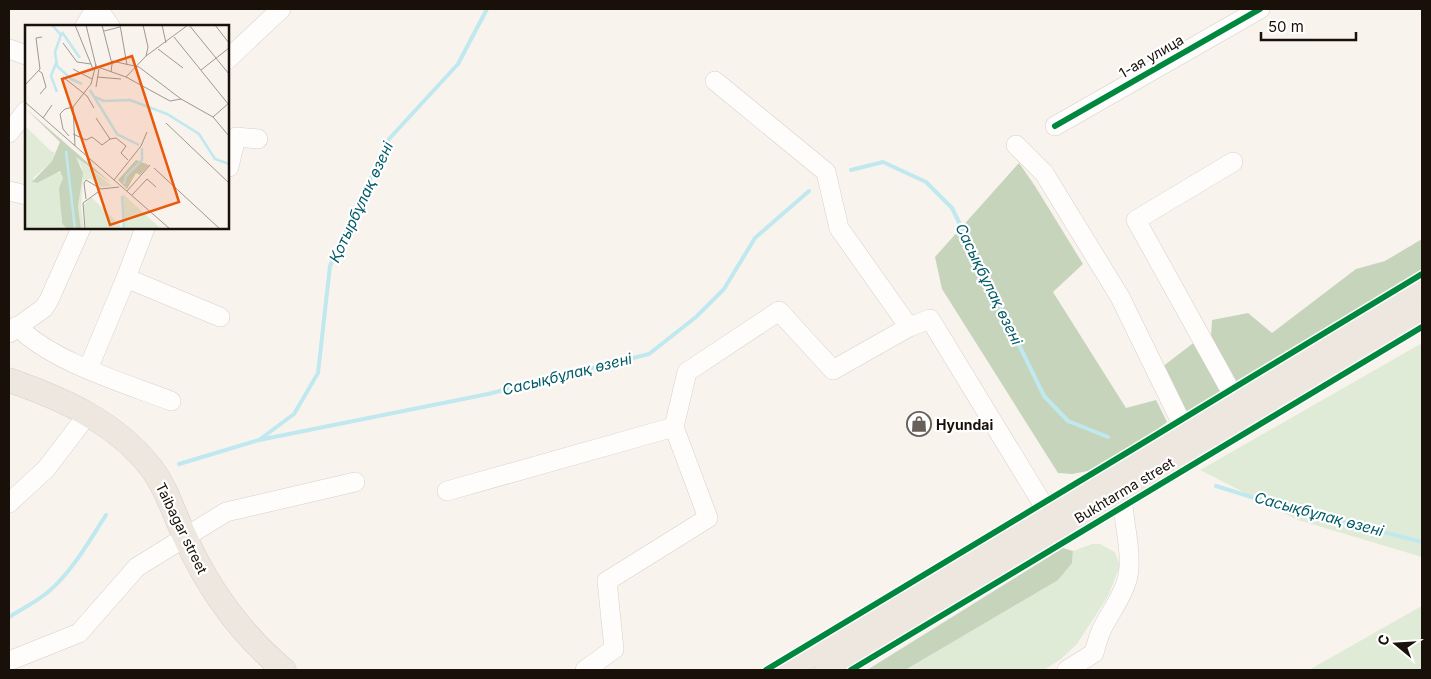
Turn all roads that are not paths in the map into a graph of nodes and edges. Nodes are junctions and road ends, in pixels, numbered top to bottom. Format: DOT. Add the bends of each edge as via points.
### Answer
graph roads {
  1 [pos="96,9"];
  2 [pos="281,9"];
  3 [pos="1260,9"];
  4 [pos="86,25"];
  5 [pos="109,25"];
  6 [pos="9,49"];
  7 [pos="25,54"];
  8 [pos="229,58"];
  9 [pos="714,81"];
  10 [pos="25,112"];
  11 [pos="1055,126"];
  12 [pos="9,132"];
  13 [pos="258,139"];
  14 [pos="1016,145"];
  15 [pos="1233,162"];
  16 [pos="229,167"];
  17 [pos="9,191"];
  18 [pos="25,195"];
  19 [pos="81,229"];
  20 [pos="145,229"];
  21 [pos="126,278"];
  22 [pos="1422,284"];
  23 [pos="1422,311"];
  24 [pos="220,316"];
  25 [pos="909,327"];
  26 [pos="13,330"];
  27 [pos="88,368"];
  28 [pos="9,380"];
  29 [pos="1234,398"];
  30 [pos="171,402"];
  31 [pos="88,414"];
  32 [pos="674,427"];
  33 [pos="1184,428"];
  34 [pos="355,482"];
  35 [pos="1116,482"];
  36 [pos="446,491"];
  37 [pos="9,503"];
  38 [pos="1047,511"];
  39 [pos="184,537"];
  40 [pos="9,661"];
  41 [pos="284,670"];
  42 [pos="585,670"];
  43 [pos="786,670"];
  44 [pos="827,670"];
  45 [pos="1067,670"];
  1 -- 4 [label="street"];
  1 -- 5 [label="street"];
  2 -- 8 [label="street"];
  3 -- 11 [label="street, 1-ая улица"];
  6 -- 7 [label="street"];
  9 -- 25 [label="street" via="826,172 839,228"];
  10 -- 12 [label="street"];
  13 -- 16 [label="street" via="236,138"];
  14 -- 33 [label="street" via="1044,173 1120,297"];
  15 -- 29 [label="street" via="1136,220"];
  17 -- 18 [label="street"];
  19 -- 26 [label="street" via="44,308"];
  20 -- 21 [label="street"];
  21 -- 24 [label="street"];
  21 -- 27 [label="street"];
  22 -- 29 [label="main road, Bukhtarma street"];
  23 -- 35 [label="main road, Bukhtarma street"];
  25 -- 32 [label="street" via="832,370 779,312 687,372"];
  25 -- 38 [label="street" via="930,319"];
  26 -- 27 [label="street"];
  27 -- 30 [label="street"];
  28 -- 31 [label="main road, Taibagar street" via="58,398"];
  29 -- 33 [label="main road, Bukhtarma street"];
  31 -- 37 [label="street" via="46,469"];
  31 -- 39 [label="main road, Taibagar street" via="127,441 152,470"];
  32 -- 36 [label="street"];
  32 -- 42 [label="street" via="708,518 607,581 614,649"];
  33 -- 35 [label="main road, Bukhtarma street"];
  34 -- 39 [label="street" via="226,512"];
  35 -- 38 [label="main road, Bukhtarma street"];
  35 -- 44 [label="main road, Bukhtarma street"];
  35 -- 45 [label="street" via="1130,560 1128,579 1100,632 1094,653"];
  38 -- 43 [label="main road, Bukhtarma street"];
  39 -- 40 [label="street" via="137,567 80,633"];
  39 -- 41 [label="main road, Taibagar street" via="236,621"];
}
